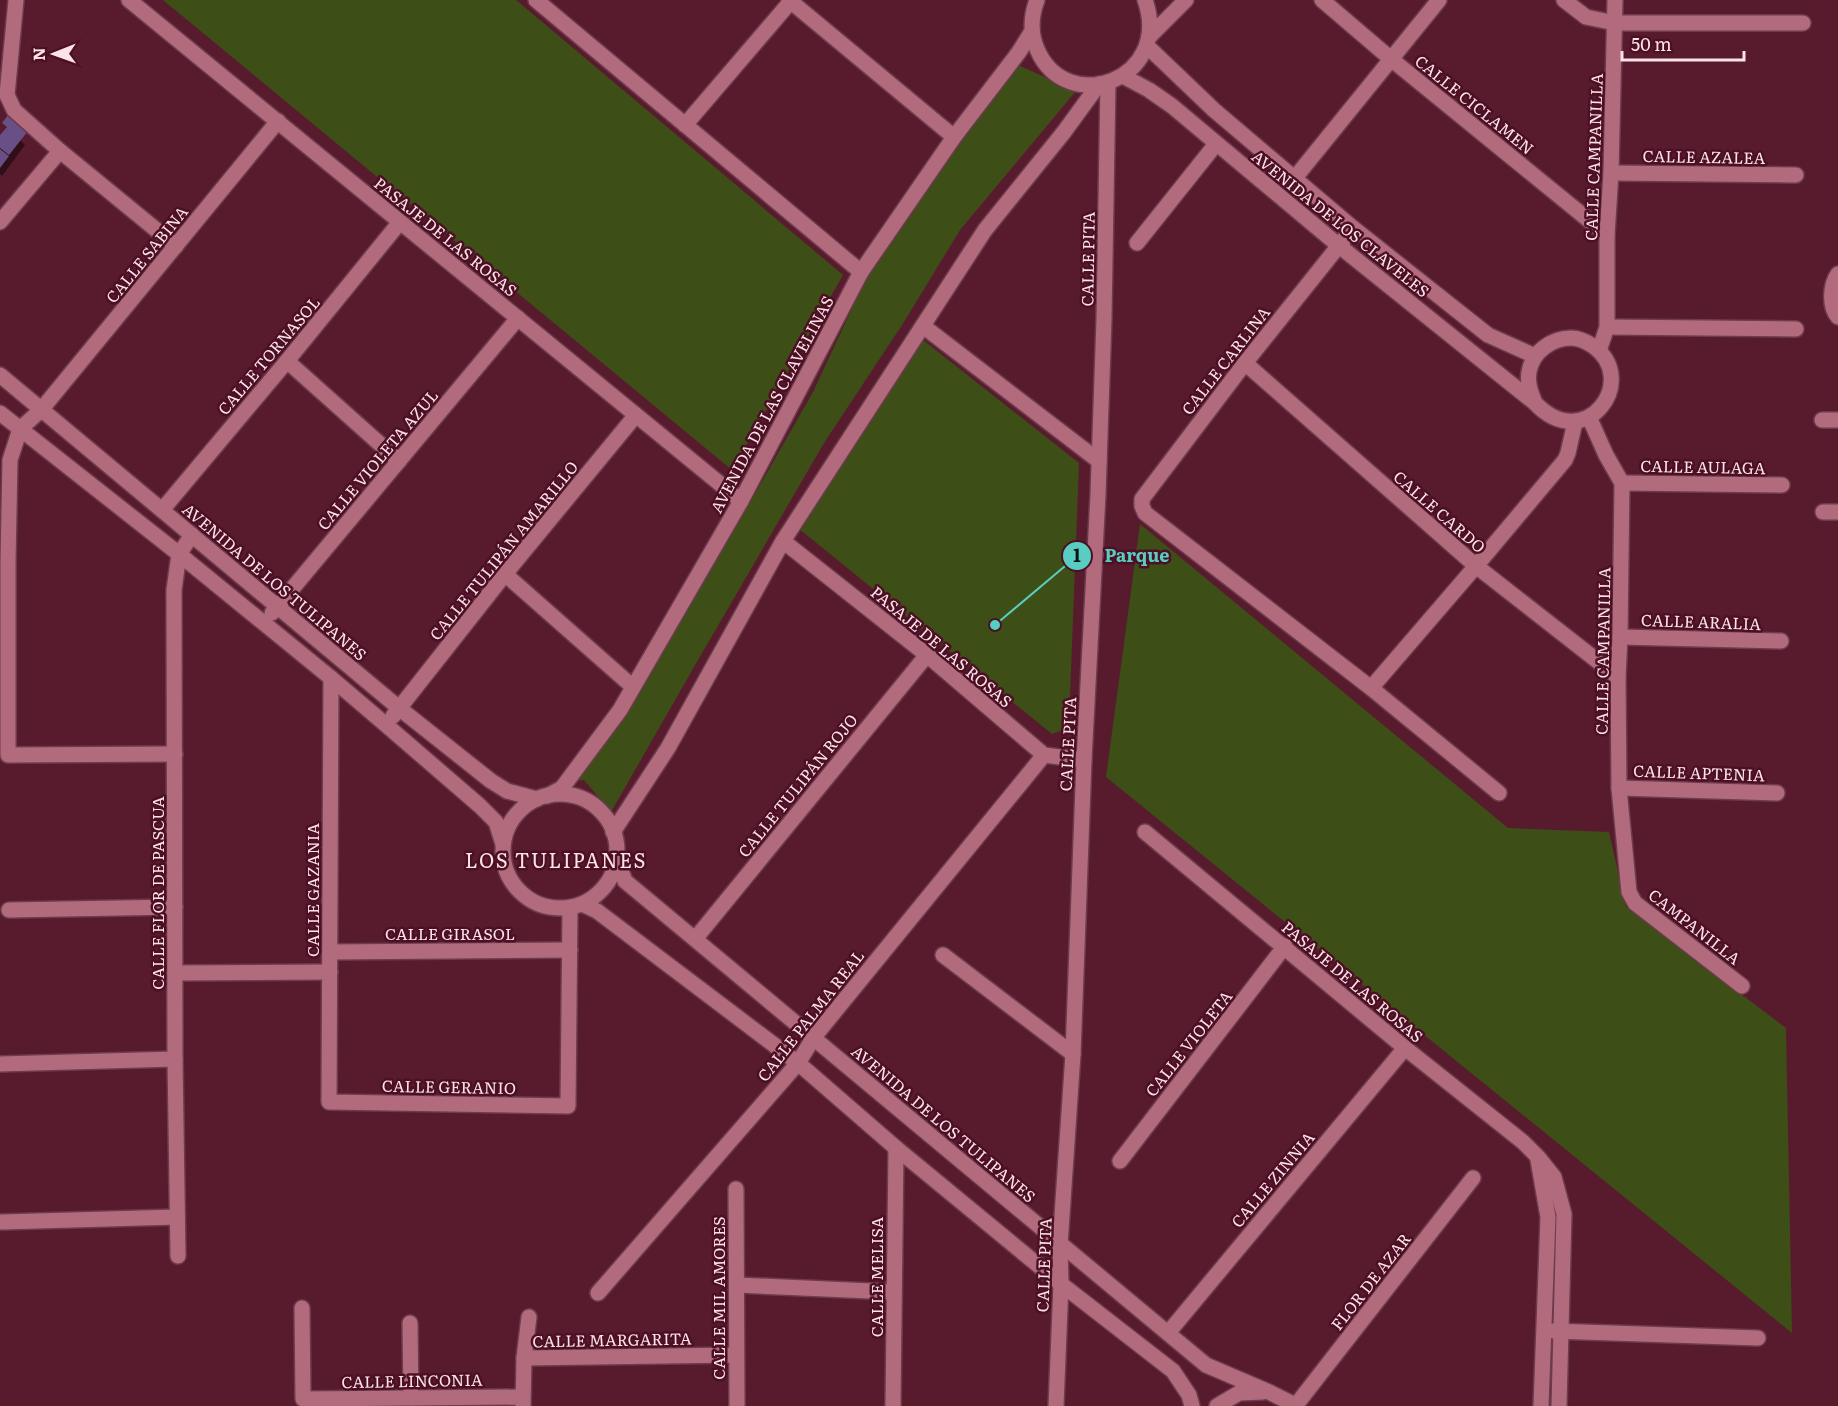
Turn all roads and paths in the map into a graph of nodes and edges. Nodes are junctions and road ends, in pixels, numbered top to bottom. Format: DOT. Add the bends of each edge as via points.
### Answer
graph roads {
  1 [pos="16,0"];
  2 [pos="129,0"];
  3 [pos="536,0"];
  4 [pos="791,0"];
  5 [pos="1145,0"];
  6 [pos="1186,0"];
  7 [pos="1322,0"];
  8 [pos="1439,0"];
  9 [pos="1564,0"];
  10 [pos="1615,0"];
  11 [pos="1034,2"];
  12 [pos="1615,22"];
  13 [pos="1803,23"];
  14 [pos="1032,32"];
  15 [pos="1148,41"];
  16 [pos="1391,59"];
  17 [pos="1123,76"];
  18 [pos="1103,83"];
  19 [pos="278,121"];
  20 [pos="685,125"];
  21 [pos="954,137"];
  22 [pos="1216,144"];
  23 [pos="60,151"];
  24 [pos="1611,173"];
  25 [pos="1796,176"];
  26 [pos="1294,179"];
  27 [pos="0,222"];
  28 [pos="400,222"];
  29 [pos="1353,228"];
  30 [pos="1607,235"];
  31 [pos="1137,243"];
  32 [pos="1338,245"];
  33 [pos="176,246"];
  34 [pos="861,272"];
  35 [pos="1838,274"];
  36 [pos="1838,317"];
  37 [pos="518,318"];
  38 [pos="923,326"];
  39 [pos="1607,327"];
  40 [pos="1796,328"];
  41 [pos="1599,351"];
  42 [pos="1535,356"];
  43 [pos="287,361"];
  44 [pos="1245,363"];
  45 [pos="0,375"];
  46 [pos="1535,403"];
  47 [pos="41,410"];
  48 [pos="0,412"];
  49 [pos="636,415"];
  50 [pos="1582,419"];
  51 [pos="1822,420"];
  52 [pos="1838,420"];
  53 [pos="20,429"];
  54 [pos="399,461"];
  55 [pos="1099,461"];
  56 [pos="1622,483"];
  57 [pos="1782,485"];
  58 [pos="741,501"];
  59 [pos="162,510"];
  60 [pos="192,535"];
  61 [pos="783,541"];
  62 [pos="179,554"];
  63 [pos="4,562"];
  64 [pos="1476,566"];
  65 [pos="505,574"];
  66 [pos="278,607"];
  67 [pos="264,623"];
  68 [pos="1620,637"];
  69 [pos="1781,641"];
  70 [pos="927,655"];
  71 [pos="4,674"];
  72 [pos="331,678"];
  73 [pos="1618,678"];
  74 [pos="633,687"];
  75 [pos="1371,688"];
  76 [pos="399,708"];
  77 [pos="386,724"];
  78 [pos="175,754"];
  79 [pos="1044,755"];
  80 [pos="1084,760"];
  81 [pos="1619,788"];
  82 [pos="1776,792"];
  83 [pos="1499,793"];
  84 [pos="542,797"];
  85 [pos="613,832"];
  86 [pos="1145,832"];
  87 [pos="503,844"];
  88 [pos="616,857"];
  89 [pos="1629,892"];
  90 [pos="576,906"];
  91 [pos="175,908"];
  92 [pos="9,910"];
  93 [pos="695,939"];
  94 [pos="1285,946"];
  95 [pos="570,950"];
  96 [pos="330,952"];
  97 [pos="943,955"];
  98 [pos="330,972"];
  99 [pos="175,973"];
  100 [pos="1742,987"];
  101 [pos="814,1037"];
  102 [pos="1405,1048"];
  103 [pos="1074,1054"];
  104 [pos="175,1059"];
  105 [pos="798,1063"];
  106 [pos="0,1064"];
  107 [pos="329,1101"];
  108 [pos="896,1148"];
  109 [pos="1538,1157"];
  110 [pos="1120,1161"];
  111 [pos="1473,1178"];
  112 [pos="736,1189"];
  113 [pos="177,1217"];
  114 [pos="2,1222"];
  115 [pos="1060,1245"];
  116 [pos="178,1256"];
  117 [pos="1061,1284"];
  118 [pos="737,1285"];
  119 [pos="893,1292"];
  120 [pos="598,1293"];
  121 [pos="302,1308"];
  122 [pos="529,1317"];
  123 [pos="410,1323"];
  124 [pos="1544,1331"];
  125 [pos="1562,1331"];
  126 [pos="1168,1333"];
  127 [pos="1758,1338"];
  128 [pos="736,1355"];
  129 [pos="524,1358"];
  130 [pos="1269,1392"];
  131 [pos="411,1398"];
  132 [pos="523,1401"];
  133 [pos="737,1406"];
  134 [pos="893,1406"];
  135 [pos="1056,1406"];
  136 [pos="1192,1406"];
  137 [pos="1217,1406"];
  138 [pos="1296,1406"];
  139 [pos="1541,1406"];
  140 [pos="1559,1406"];
  1 -- 23 [label="street" via="7,95 14,110"];
  2 -- 19 [label="street, PASAJE DE LAS ROSAS"];
  3 -- 20 [label="street"];
  4 -- 20 [label="street"];
  4 -- 21 [label="street"];
  5 -- 15 [label="street" via="1150,21"];
  6 -- 15 [label="street"];
  7 -- 16 [label="street, CALLE CICLAMEN"];
  8 -- 16 [label="street"];
  9 -- 12 [label="street" via="1586,17"];
  10 -- 12 [label="street, CALLE CAMPANILLA"];
  11 -- 14 [label="street"];
  12 -- 13 [label="street"];
  12 -- 24 [label="street, CALLE CAMPANILLA"];
  14 -- 18 [label="street" via="1038,52 1051,69 1079,83"];
  14 -- 21 [label="street, AVENIDA DE LAS CLAVELINAS"];
  15 -- 17 [label="street" via="1137,63"];
  15 -- 26 [label="street, AVENIDA DE LOS CLAVELES" via="1214,110"];
  16 -- 26 [label="street"];
  16 -- 30 [label="street, CALLE CICLAMEN"];
  17 -- 18 [label="street"];
  17 -- 22 [label="street, AVENIDA DE LOS CLAVELES" via="1172,106"];
  18 -- 38 [label="street" via="986,230"];
  18 -- 55 [label="street, CALLE PITA" via="1104,319"];
  19 -- 28 [label="street, PASAJE DE LAS ROSAS"];
  19 -- 33 [label="street, CALLE SABINA"];
  20 -- 34 [label="street"];
  21 -- 34 [label="street, AVENIDA DE LAS CLAVELINAS"];
  22 -- 31 [label="street"];
  22 -- 32 [label="street, AVENIDA DE LOS CLAVELES"];
  23 -- 27 [label="street"];
  23 -- 33 [label="street"];
  24 -- 25 [label="street, CALLE AZALEA"];
  24 -- 30 [label="street, CALLE CAMPANILLA"];
  26 -- 29 [label="street, AVENIDA DE LOS CLAVELES"];
  28 -- 37 [label="street, PASAJE DE LAS ROSAS"];
  28 -- 43 [label="street, CALLE TORNASOL"];
  29 -- 32 [label="street, CALLE CARLINA"];
  29 -- 42 [label="street, AVENIDA DE LOS CLAVELES" via="1488,335"];
  30 -- 39 [label="street, CALLE CAMPANILLA"];
  32 -- 44 [label="street, CALLE CARLINA"];
  32 -- 46 [label="street, AVENIDA DE LOS CLAVELES"];
  33 -- 47 [label="street, CALLE SABINA"];
  34 -- 58 [label="street, AVENIDA DE LAS CLAVELINAS"];
  35 -- 36 [label="street" via="1833,282 1833,308"];
  37 -- 49 [label="street, PASAJE DE LAS ROSAS"];
  37 -- 54 [label="street, CALLE VIOLETA AZUL"];
  38 -- 55 [label="street"];
  38 -- 61 [label="street"];
  39 -- 40 [label="street"];
  39 -- 41 [label="street, CALLE CAMPANILLA"];
  41 -- 42 [label="street" via="1587,342 1559,339"];
  41 -- 50 [label="street" via="1608,364 1609,394 1601,408"];
  42 -- 46 [label="street" via="1528,372"];
  43 -- 54 [label="street"];
  43 -- 59 [label="street, CALLE TORNASOL"];
  44 -- 64 [label="street, CALLE CARDO"];
  44 -- 75 [label="street, CALLE CARLINA" via="1142,499 1142,506 1145,513"];
  45 -- 47 [label="street, AVENIDA DE LOS TULIPANES"];
  46 -- 50 [label="street" via="1559,421"];
  47 -- 53 [label="street, CALLE SABINA"];
  47 -- 59 [label="street, AVENIDA DE LOS TULIPANES"];
  48 -- 53 [label="street"];
  49 -- 58 [label="street, PASAJE DE LAS ROSAS"];
  49 -- 65 [label="street, CALLE TULIPÁN AMARILLO"];
  50 -- 56 [label="street"];
  50 -- 64 [label="street" via="1564,460"];
  51 -- 52 [label="street"];
  53 -- 62 [label="street"];
  53 -- 63 [label="street" via="10,460"];
  54 -- 66 [label="street, CALLE VIOLETA AZUL"];
  55 -- 80 [label="street, CALLE PITA"];
  56 -- 57 [label="street, CALLE AULAGA"];
  56 -- 68 [label="street, CALLE CAMPANILLA"];
  58 -- 74 [label="street, AVENIDA DE LAS CLAVELINAS"];
  59 -- 60 [label="street, AVENIDA DE LOS TULIPANES"];
  60 -- 62 [label="street, CALLE FLOR DE PASCUA"];
  60 -- 66 [label="street, AVENIDA DE LOS TULIPANES"];
  61 -- 70 [label="street, PASAJE DE LAS ROSAS"];
  61 -- 85 [label="street" via="668,748"];
  62 -- 67 [label="street"];
  62 -- 78 [label="street, CALLE FLOR DE PASCUA" via="174,590"];
  63 -- 71 [label="street"];
  64 -- 73 [label="street, CALLE CARDO"];
  64 -- 75 [label="street"];
  65 -- 74 [label="street"];
  65 -- 76 [label="street, CALLE TULIPÁN AMARILLO"];
  66 -- 67 [label="street, CALLE VIOLETA AZUL"];
  66 -- 76 [label="street, AVENIDA DE LOS TULIPANES"];
  67 -- 72 [label="street"];
  68 -- 69 [label="street, CALLE ARALIA"];
  68 -- 73 [label="street, CALLE CAMPANILLA"];
  70 -- 79 [label="street, PASAJE DE LAS ROSAS"];
  70 -- 93 [label="street, CALLE TULIPÁN ROJO"];
  71 -- 78 [label="street" via="8,755"];
  72 -- 77 [label="street"];
  72 -- 96 [label="street, CALLE GAZANIA"];
  73 -- 81 [label="street, CALLE CAMPANILLA"];
  74 -- 84 [label="street, AVENIDA DE LAS CLAVELINAS" via="562,788"];
  75 -- 83 [label="street"];
  76 -- 77 [label="street, CALLE TULIPÁN AMARILLO"];
  76 -- 84 [label="street, AVENIDA DE LOS TULIPANES" via="507,791"];
  77 -- 87 [label="street" via="496,822"];
  78 -- 91 [label="street, CALLE FLOR DE PASCUA"];
  79 -- 80 [label="street"];
  79 -- 101 [label="street, CALLE PALMA REAL"];
  80 -- 103 [label="street, CALLE PITA"];
  81 -- 82 [label="street, CALLE APTENIA"];
  81 -- 89 [label="street, CALLE CAMPANILLA"];
  84 -- 85 [label="street" via="571,795 591,804"];
  84 -- 87 [label="street" via="527,805 511,822"];
  85 -- 88 [label="street"];
  86 -- 94 [label="street, PASAJE DE LAS ROSAS"];
  87 -- 90 [label="street" via="505,867 524,896 546,907"];
  88 -- 90 [label="street" via="602,890"];
  88 -- 93 [label="street, AVENIDA DE LOS TULIPANES" via="625,881"];
  89 -- 100 [label="street, CAMPANILLA" via="1635,903"];
  90 -- 95 [label="street"];
  90 -- 105 [label="street" via="597,911"];
  91 -- 92 [label="street"];
  91 -- 99 [label="street, CALLE FLOR DE PASCUA"];
  93 -- 101 [label="street, AVENIDA DE LOS TULIPANES"];
  94 -- 102 [label="street, PASAJE DE LAS ROSAS"];
  94 -- 110 [label="street, CALLE VIOLETA"];
  95 -- 96 [label="street, CALLE GIRASOL"];
  95 -- 107 [label="street, CALLE GERANIO" via="568,1106"];
  96 -- 98 [label="street, CALLE GAZANIA"];
  97 -- 103 [label="street"];
  98 -- 99 [label="street"];
  98 -- 107 [label="street, CALLE GAZANIA"];
  99 -- 104 [label="street, CALLE FLOR DE PASCUA"];
  101 -- 105 [label="street, CALLE PALMA REAL"];
  101 -- 115 [label="street, AVENIDA DE LOS TULIPANES"];
  102 -- 109 [label="street, PASAJE DE LAS ROSAS"];
  102 -- 126 [label="street, CALLE ZINNIA"];
  103 -- 115 [label="street, CALLE PITA"];
  104 -- 106 [label="street"];
  104 -- 113 [label="street, CALLE FLOR DE PASCUA"];
  105 -- 108 [label="street"];
  105 -- 120 [label="street, CALLE PALMA REAL"];
  108 -- 117 [label="street"];
  108 -- 119 [label="street, CALLE MELISA"];
  109 -- 124 [label="street" via="1548,1217"];
  109 -- 125 [label="street, PASAJE DE LAS ROSAS" via="1554,1178 1564,1214"];
  111 -- 138 [label="street, FLOR DE AZAR"];
  112 -- 118 [label="street, CALLE MIL AMORES"];
  113 -- 114 [label="street"];
  113 -- 116 [label="street, CALLE FLOR DE PASCUA"];
  115 -- 117 [label="street, CALLE PITA"];
  115 -- 126 [label="street, AVENIDA DE LOS TULIPANES"];
  117 -- 135 [label="street, CALLE PITA"];
  117 -- 136 [label="street" via="1173,1371"];
  118 -- 119 [label="street"];
  118 -- 128 [label="street, CALLE MIL AMORES"];
  119 -- 134 [label="street, CALLE MELISA"];
  121 -- 131 [label="street, CALLE LINCONIA" via="303,1399"];
  122 -- 129 [label="street"];
  123 -- 131 [label="street"];
  124 -- 125 [label="street"];
  124 -- 139 [label="street"];
  125 -- 127 [label="street"];
  125 -- 140 [label="street, PASAJE DE LAS ROSAS"];
  126 -- 130 [label="street, AVENIDA DE LOS TULIPANES" via="1206,1365"];
  128 -- 129 [label="street, CALLE MARGARITA"];
  128 -- 133 [label="street, CALLE MIL AMORES"];
  129 -- 132 [label="street"];
  130 -- 137 [label="street, AVENIDA DE LOS TULIPANES" via="1239,1393"];
  130 -- 138 [label="street, AVENIDA DE LOS TULIPANES"];
  131 -- 132 [label="street, CALLE LINCONIA"];
}
